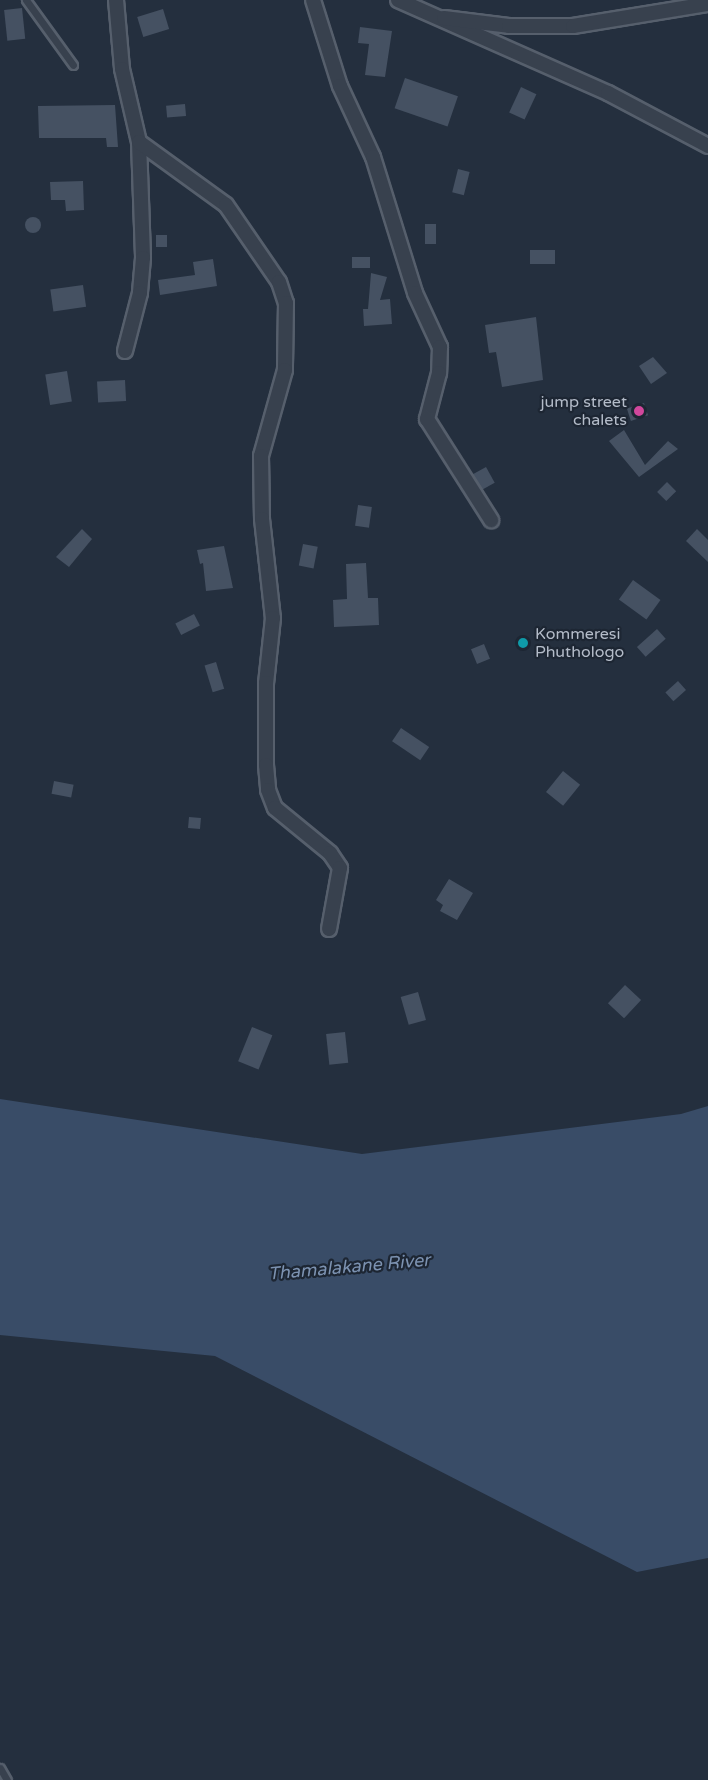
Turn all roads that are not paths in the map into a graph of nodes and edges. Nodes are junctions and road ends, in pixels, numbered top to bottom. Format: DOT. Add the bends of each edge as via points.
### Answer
graph roads {
  1 [pos="26,0"];
  2 [pos="116,0"];
  3 [pos="313,0"];
  4 [pos="398,0"];
  5 [pos="708,4"];
  6 [pos="430,16"];
  7 [pos="73,64"];
  8 [pos="139,142"];
  9 [pos="708,146"];
  10 [pos="124,351"];
  11 [pos="491,520"];
  12 [pos="329,929"];
  13 [pos="0,1768"];
  14 [pos="7,1780"];
  1 -- 7 [label="lane"];
  2 -- 8 [label="street" via="122,69"];
  3 -- 11 [label="street" via="340,86 373,157 415,293 440,347 439,372 427,419"];
  4 -- 6 [label="street"];
  5 -- 6 [label="street" via="573,26 509,26"];
  6 -- 9 [label="street" via="608,93"];
  8 -- 10 [label="street" via="143,258 140,293"];
  8 -- 12 [label="street" via="226,205 279,282 286,303 285,370 261,456 262,519 273,618 266,683 266,765 268,790 275,808 330,853 340,868"];
  13 -- 14 [label="lane"];
}
